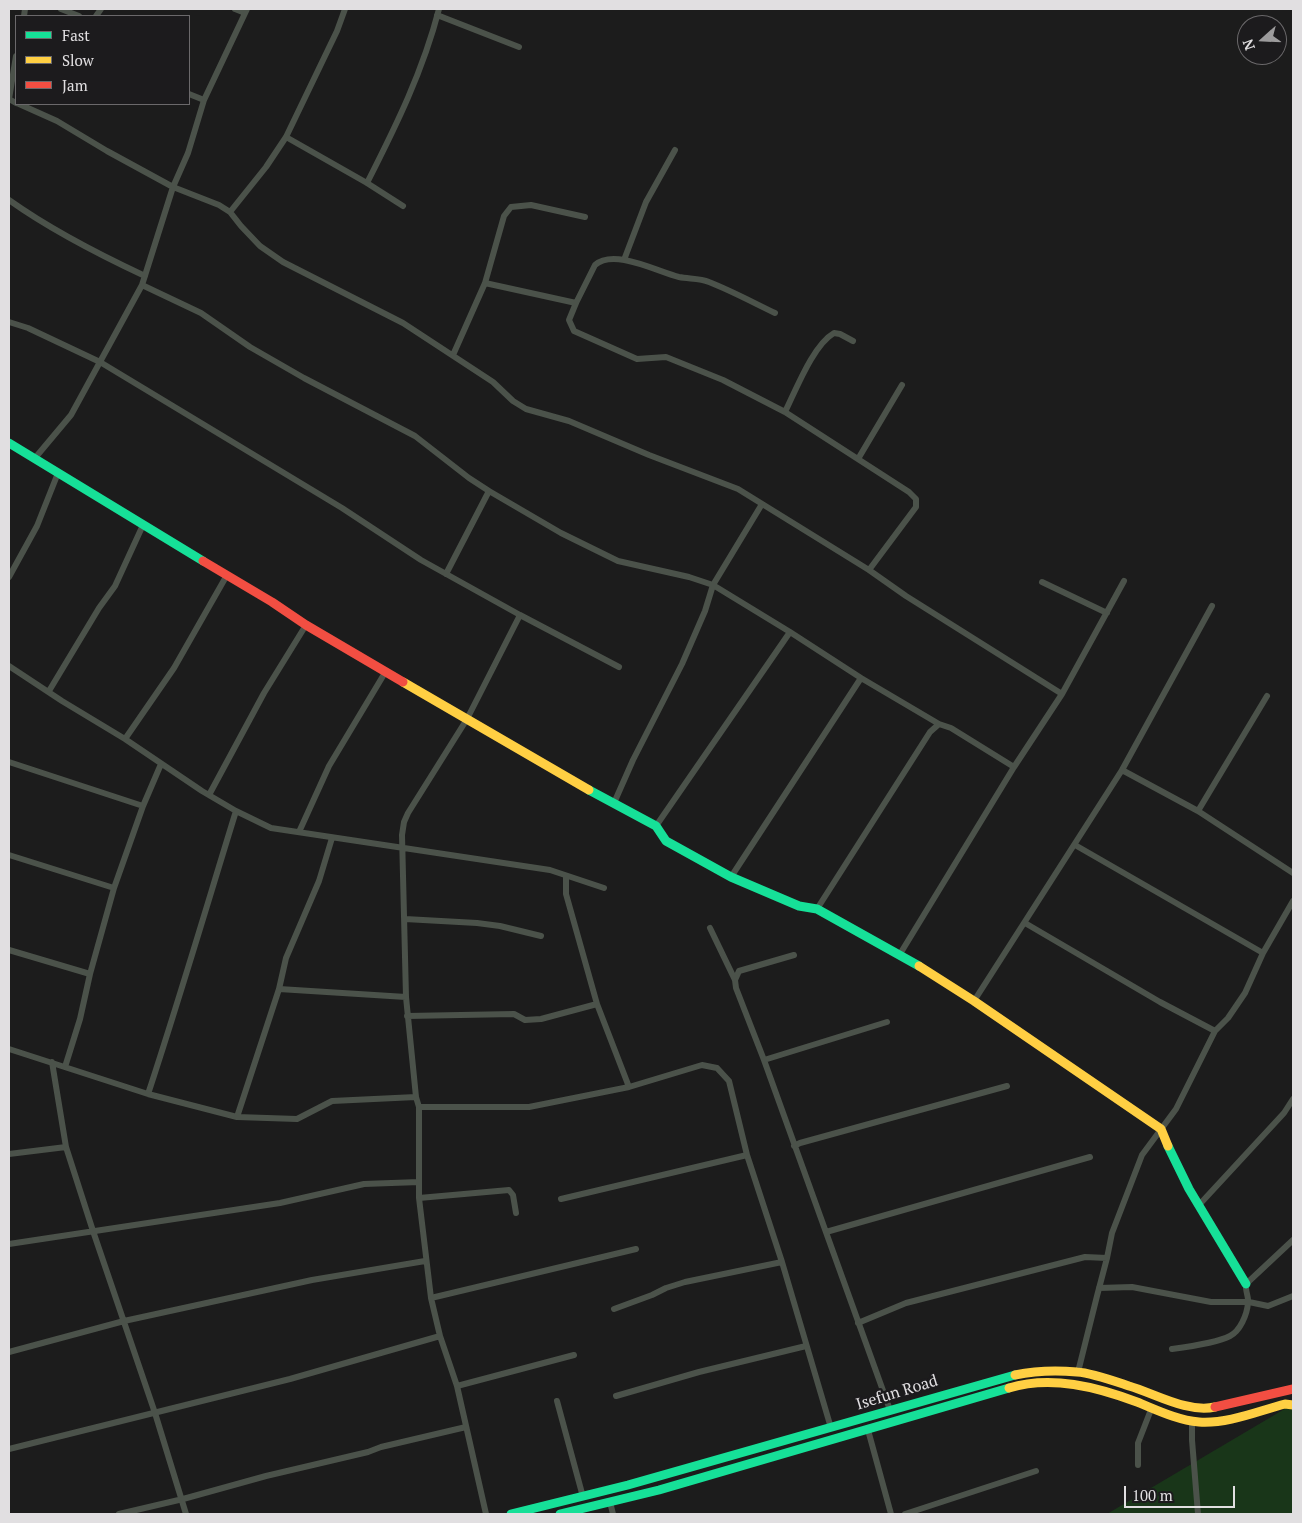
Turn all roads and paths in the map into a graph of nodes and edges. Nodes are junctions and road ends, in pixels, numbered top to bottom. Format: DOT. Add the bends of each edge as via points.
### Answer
graph roads {
  1 [pos="62,9"];
  2 [pos="235,9"];
  3 [pos="345,9"];
  4 [pos="246,11"];
  5 [pos="438,12"];
  6 [pos="77,15"];
  7 [pos="519,47"];
  8 [pos="15,71"];
  9 [pos="190,94"];
  10 [pos="204,100"];
  11 [pos="13,102"];
  12 [pos="20,105"];
  13 [pos="286,138"];
  14 [pos="675,150"];
  15 [pos="367,183"];
  16 [pos="173,187"];
  17 [pos="9,200"];
  18 [pos="402,206"];
  19 [pos="230,212"];
  20 [pos="585,218"];
  21 [pos="624,260"];
  22 [pos="145,276"];
  23 [pos="485,283"];
  24 [pos="142,285"];
  25 [pos="576,303"];
  26 [pos="775,313"];
  27 [pos="9,322"];
  28 [pos="853,341"];
  29 [pos="453,355"];
  30 [pos="100,362"];
  31 [pos="902,385"];
  32 [pos="785,412"];
  33 [pos="9,443"];
  34 [pos="35,458"];
  35 [pos="858,459"];
  36 [pos="58,473"];
  37 [pos="489,491"];
  38 [pos="762,504"];
  39 [pos="143,525"];
  40 [pos="868,570"];
  41 [pos="227,574"];
  42 [pos="446,574"];
  43 [pos="9,578"];
  44 [pos="1124,580"];
  45 [pos="1042,582"];
  46 [pos="713,585"];
  47 [pos="1212,606"];
  48 [pos="1107,613"];
  49 [pos="520,615"];
  50 [pos="306,625"];
  51 [pos="790,632"];
  52 [pos="9,666"];
  53 [pos="619,667"];
  54 [pos="386,671"];
  55 [pos="861,678"];
  56 [pos="49,691"];
  57 [pos="1062,694"];
  58 [pos="1267,696"];
  59 [pos="467,719"];
  60 [pos="939,724"];
  61 [pos="125,739"];
  62 [pos="9,762"];
  63 [pos="161,764"];
  64 [pos="1014,767"];
  65 [pos="1122,770"];
  66 [pos="209,795"];
  67 [pos="614,803"];
  68 [pos="143,806"];
  69 [pos="236,811"];
  70 [pos="1198,811"];
  71 [pos="656,826"];
  72 [pos="299,832"];
  73 [pos="332,838"];
  74 [pos="1074,845"];
  75 [pos="402,848"];
  76 [pos="9,855"];
  77 [pos="1293,873"];
  78 [pos="566,876"];
  79 [pos="731,877"];
  80 [pos="114,888"];
  81 [pos="604,888"];
  82 [pos="1293,901"];
  83 [pos="817,909"];
  84 [pos="405,919"];
  85 [pos="1025,923"];
  86 [pos="710,928"];
  87 [pos="541,936"];
  88 [pos="9,950"];
  89 [pos="1263,953"];
  90 [pos="794,954"];
  91 [pos="900,954"];
  92 [pos="90,974"];
  93 [pos="735,980"];
  94 [pos="279,989"];
  95 [pos="406,996"];
  96 [pos="974,1001"];
  97 [pos="597,1004"];
  98 [pos="407,1016"];
  99 [pos="887,1022"];
  100 [pos="1215,1031"];
  101 [pos="9,1049"];
  102 [pos="764,1060"];
  103 [pos="52,1062"];
  104 [pos="65,1067"];
  105 [pos="1007,1086"];
  106 [pos="629,1087"];
  107 [pos="148,1094"];
  108 [pos="416,1097"];
  109 [pos="1293,1099"];
  110 [pos="419,1107"];
  111 [pos="237,1117"];
  112 [pos="1161,1129"];
  113 [pos="794,1146"];
  114 [pos="66,1147"];
  115 [pos="9,1154"];
  116 [pos="747,1155"];
  117 [pos="1090,1157"];
  118 [pos="419,1182"];
  119 [pos="418,1198"];
  120 [pos="562,1199"];
  121 [pos="1199,1205"];
  122 [pos="516,1212"];
  123 [pos="93,1231"];
  124 [pos="826,1232"];
  125 [pos="1293,1240"];
  126 [pos="9,1244"];
  127 [pos="636,1250"];
  128 [pos="1107,1258"];
  129 [pos="426,1261"];
  130 [pos="782,1262"];
  131 [pos="1246,1284"];
  132 [pos="1099,1288"];
  133 [pos="1293,1296"];
  134 [pos="430,1298"];
  135 [pos="1249,1302"];
  136 [pos="614,1309"];
  137 [pos="124,1321"];
  138 [pos="858,1323"];
  139 [pos="440,1336"];
  140 [pos="806,1346"];
  141 [pos="1172,1349"];
  142 [pos="9,1352"];
  143 [pos="574,1355"];
  144 [pos="1078,1372"];
  145 [pos="457,1386"];
  146 [pos="962,1389"];
  147 [pos="1293,1389"];
  148 [pos="616,1396"];
  149 [pos="557,1401"];
  150 [pos="965,1401"];
  151 [pos="1293,1404"];
  152 [pos="1152,1407"];
  153 [pos="890,1410"];
  154 [pos="155,1412"];
  155 [pos="1192,1421"];
  156 [pos="466,1427"];
  157 [pos="830,1428"];
  158 [pos="868,1430"];
  159 [pos="9,1449"];
  160 [pos="1138,1465"];
  161 [pos="1036,1471"];
  162 [pos="583,1497"];
  163 [pos="183,1499"];
  164 [pos="610,1502"];
  165 [pos="119,1514"];
  166 [pos="186,1514"];
  167 [pos="486,1514"];
  168 [pos="510,1514"];
  169 [pos="560,1514"];
  170 [pos="613,1514"];
  171 [pos="891,1514"];
  172 [pos="904,1514"];
  173 [pos="1198,1514"];
  1 -- 6 [label="street"];
  2 -- 4 [label="street"];
  3 -- 13 [label="street"];
  4 -- 10 [label="street"];
  5 -- 7 [label="street"];
  5 -- 15 [label="street" via="412,89"];
  8 -- 11 [label="street"];
  9 -- 10 [label="street"];
  10 -- 16 [label="street" via="188,153"];
  12 -- 16 [label="street" via="57,121"];
  13 -- 15 [label="street"];
  13 -- 19 [label="street"];
  14 -- 21 [label="street" via="646,202"];
  15 -- 18 [label="street"];
  16 -- 19 [label="street"];
  16 -- 22 [label="street"];
  17 -- 22 [label="street" via="68,237"];
  19 -- 29 [label="street" via="260,246 283,262 403,323"];
  20 -- 23 [label="street" via="531,205 511,207 504,216"];
  21 -- 25 [label="street" via="595,264"];
  21 -- 26 [label="street" via="678,277 707,281"];
  22 -- 24 [label="street"];
  23 -- 25 [label="street"];
  23 -- 29 [label="street"];
  24 -- 30 [label="street"];
  24 -- 37 [label="street" via="201,313 250,347 415,436"];
  25 -- 32 [label="street" via="569,320 574,331 638,359 666,357 723,380"];
  27 -- 30 [label="street"];
  28 -- 32 [label="street" via="834,333 826,337 816,350"];
  29 -- 38 [label="street" via="526,409 570,422 738,489"];
  30 -- 34 [label="street" via="70,415"];
  30 -- 42 [label="street"];
  31 -- 35 [label="street"];
  32 -- 35 [label="street"];
  33 -- 34 [label="street"];
  34 -- 36 [label="street"];
  35 -- 40 [label="street" via="916,499 916,507"];
  36 -- 39 [label="street"];
  36 -- 43 [label="street" via="37,526"];
  37 -- 42 [label="street"];
  37 -- 46 [label="street" via="618,561"];
  38 -- 40 [label="street"];
  38 -- 46 [label="street"];
  39 -- 41 [label="street"];
  39 -- 56 [label="street" via="115,586"];
  40 -- 57 [label="street"];
  41 -- 50 [label="street"];
  41 -- 61 [label="street" via="174,668"];
  42 -- 49 [label="street"];
  44 -- 48 [label="street"];
  45 -- 48 [label="street"];
  46 -- 51 [label="street"];
  46 -- 67 [label="street" via="682,664"];
  47 -- 65 [label="street"];
  48 -- 57 [label="street"];
  49 -- 53 [label="street"];
  49 -- 59 [label="street"];
  50 -- 54 [label="street"];
  50 -- 66 [label="street" via="264,693"];
  51 -- 55 [label="street"];
  51 -- 71 [label="street"];
  52 -- 56 [label="street"];
  54 -- 59 [label="street"];
  54 -- 72 [label="street" via="329,766"];
  55 -- 60 [label="street"];
  55 -- 79 [label="street"];
  56 -- 61 [label="street"];
  57 -- 64 [label="street"];
  58 -- 70 [label="street"];
  59 -- 67 [label="street"];
  59 -- 75 [label="street" via="404,822"];
  60 -- 64 [label="street"];
  60 -- 83 [label="street" via="930,732"];
  61 -- 63 [label="street"];
  62 -- 68 [label="street"];
  63 -- 66 [label="street"];
  63 -- 68 [label="street"];
  64 -- 91 [label="street"];
  65 -- 70 [label="street"];
  65 -- 74 [label="street"];
  66 -- 69 [label="street"];
  67 -- 71 [label="street"];
  68 -- 80 [label="street"];
  69 -- 72 [label="street" via="271,828"];
  69 -- 107 [label="street"];
  70 -- 77 [label="street"];
  71 -- 79 [label="street" via="666,841"];
  72 -- 73 [label="street"];
  73 -- 75 [label="street"];
  73 -- 94 [label="street" via="319,881 286,958"];
  74 -- 85 [label="street"];
  74 -- 89 [label="street"];
  75 -- 78 [label="street" via="550,870"];
  75 -- 84 [label="street"];
  76 -- 80 [label="street"];
  78 -- 81 [label="street"];
  78 -- 97 [label="street" via="566,894"];
  79 -- 83 [label="street" via="800,906"];
  80 -- 92 [label="street"];
  82 -- 89 [label="street"];
  83 -- 91 [label="street"];
  84 -- 87 [label="street" via="477,923"];
  84 -- 95 [label="street"];
  85 -- 96 [label="street"];
  85 -- 100 [label="street"];
  86 -- 93 [label="street"];
  88 -- 92 [label="street"];
  89 -- 100 [label="street" via="1245,993"];
  90 -- 93 [label="street" via="739,971"];
  91 -- 96 [label="street"];
  92 -- 104 [label="street"];
  93 -- 102 [label="street"];
  94 -- 95 [label="street"];
  94 -- 111 [label="street"];
  95 -- 98 [label="street"];
  96 -- 112 [label="street"];
  97 -- 98 [label="street" via="541,1019 525,1020 514,1014"];
  97 -- 106 [label="street"];
  98 -- 108 [label="street"];
  99 -- 102 [label="street"];
  100 -- 112 [label="street" via="1176,1109"];
  101 -- 103 [label="street"];
  102 -- 113 [label="street"];
  103 -- 104 [label="street"];
  103 -- 114 [label="street"];
  104 -- 107 [label="street"];
  105 -- 113 [label="street"];
  106 -- 110 [label="street" via="530,1107"];
  106 -- 116 [label="street" via="702,1065 717,1068 729,1081"];
  107 -- 111 [label="street"];
  108 -- 110 [label="street"];
  108 -- 111 [label="street" via="332,1101 297,1119"];
  109 -- 121 [label="street" via="1284,1113"];
  110 -- 118 [label="street"];
  112 -- 121 [label="street" via="1168,1149"];
  112 -- 128 [label="street" via="1142,1155 1112,1233"];
  113 -- 124 [label="street"];
  114 -- 115 [label="street"];
  114 -- 123 [label="street"];
  116 -- 120 [label="street"];
  116 -- 130 [label="street"];
  117 -- 124 [label="street"];
  118 -- 119 [label="street"];
  118 -- 123 [label="street" via="364,1184 280,1203"];
  119 -- 122 [label="street" via="509,1190"];
  119 -- 129 [label="street"];
  121 -- 131 [label="street"];
  123 -- 126 [label="street"];
  123 -- 137 [label="street"];
  124 -- 138 [label="street"];
  125 -- 131 [label="street"];
  127 -- 134 [label="street"];
  128 -- 132 [label="street"];
  128 -- 138 [label="street" via="1085,1257 906,1303"];
  129 -- 134 [label="street"];
  129 -- 137 [label="street" via="312,1280"];
  130 -- 136 [label="street" via="685,1282"];
  130 -- 140 [label="street"];
  131 -- 135 [label="street"];
  132 -- 135 [label="street" via="1132,1287 1211,1302"];
  132 -- 144 [label="street"];
  133 -- 135 [label="street" via="1268,1306"];
  134 -- 139 [label="street"];
  135 -- 141 [label="street" via="1239,1329 1230,1336"];
  137 -- 142 [label="street"];
  137 -- 154 [label="street"];
  138 -- 153 [label="street"];
  139 -- 145 [label="street"];
  139 -- 154 [label="street" via="290,1379"];
  140 -- 148 [label="street"];
  140 -- 157 [label="street"];
  143 -- 145 [label="street"];
  144 -- 146 [label="street, Isefun Road" via="1030,1372"];
  144 -- 147 [label="street, Isefun Road" via="1205,1409"];
  145 -- 156 [label="street"];
  146 -- 150 [label="street"];
  146 -- 153 [label="street, Isefun Road"];
  149 -- 162 [label="street"];
  150 -- 152 [label="street, Isefun Road" via="1018,1385 1066,1382 1115,1393"];
  150 -- 158 [label="street, Isefun Road"];
  151 -- 155 [label="street, Isefun Road" via="1216,1421"];
  152 -- 155 [label="street, Isefun Road"];
  152 -- 160 [label="street" via="1138,1443"];
  153 -- 157 [label="street, Isefun Road"];
  154 -- 159 [label="street"];
  154 -- 163 [label="street"];
  155 -- 173 [label="street"];
  156 -- 163 [label="street"];
  156 -- 167 [label="street"];
  157 -- 162 [label="street, Isefun Road"];
  158 -- 164 [label="street, Isefun Road"];
  158 -- 171 [label="street"];
  161 -- 172 [label="street"];
  162 -- 168 [label="street, Isefun Road"];
  163 -- 165 [label="street"];
  163 -- 166 [label="street"];
  164 -- 169 [label="street, Isefun Road"];
  164 -- 170 [label="street"];
}
